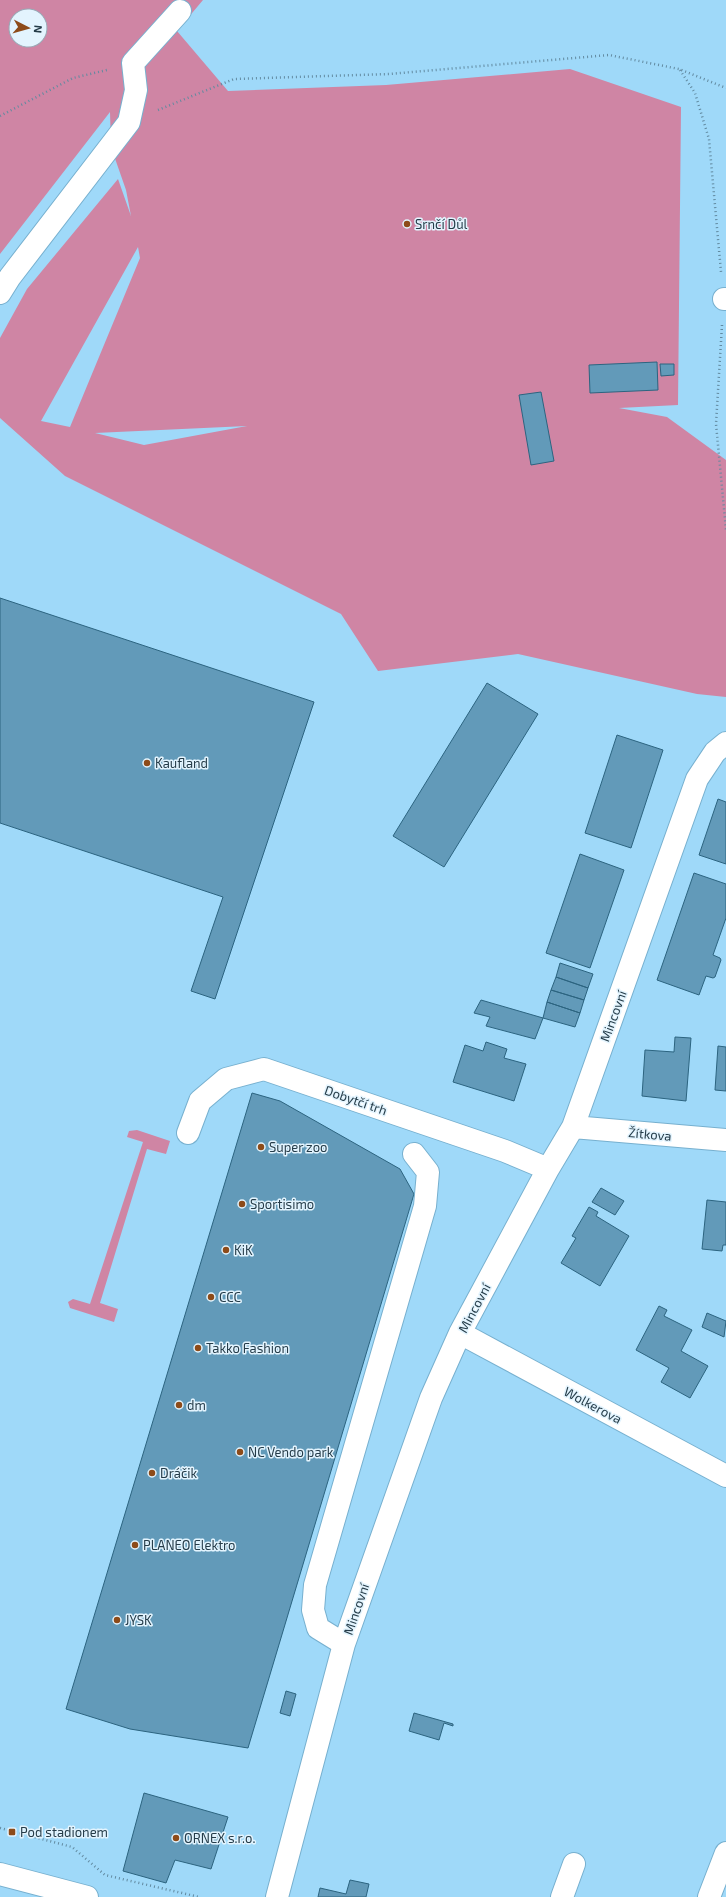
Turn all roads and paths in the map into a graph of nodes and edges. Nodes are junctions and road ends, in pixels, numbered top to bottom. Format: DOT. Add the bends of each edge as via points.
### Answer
graph roads {
  1 [pos="180,11"];
  2 [pos="133,63"];
  3 [pos="679,69"];
  4 [pos="726,88"];
  5 [pos="0,116"];
  6 [pos="129,122"];
  7 [pos="0,293"];
  8 [pos="725,299"];
  9 [pos="726,530"];
  10 [pos="726,743"];
  11 [pos="573,1127"];
  12 [pos="188,1132"];
  13 [pos="726,1140"];
  14 [pos="414,1154"];
  15 [pos="548,1169"];
  16 [pos="460,1334"];
  17 [pos="726,1476"];
  18 [pos="344,1644"];
  19 [pos="0,1828"];
  20 [pos="726,1853"];
  21 [pos="574,1864"];
  22 [pos="0,1874"];
  23 [pos="87,1897"];
  24 [pos="199,1897"];
  25 [pos="277,1897"];
  26 [pos="562,1897"];
  27 [pos="709,1897"];
  1 -- 2 [label="street"];
  2 -- 5 [label="path" via="73,78"];
  2 -- 6 [label="street" via="136,90"];
  3 -- 4 [label="path"];
  3 -- 6 [label="path" via="609,56 389,74 234,79"];
  3 -- 8 [label="path" via="695,93 709,139"];
  6 -- 7 [label="street"];
  8 -- 9 [label="path" via="716,424"];
  10 -- 11 [label="street, Mincovní" via="715,752 698,779"];
  11 -- 13 [label="street, Žítkova"];
  11 -- 15 [label="street, Mincovní"];
  12 -- 15 [label="street, Dobytčí trh" via="200,1101 226,1079 264,1069 505,1151"];
  14 -- 18 [label="street" via="428,1172 425,1206 315,1585 313,1610 318,1628"];
  15 -- 16 [label="street, Mincovní"];
  16 -- 17 [label="street, Wolkerova"];
  16 -- 18 [label="street, Mincovní" via="431,1398"];
  18 -- 25 [label="street, Mincovní"];
  19 -- 24 [label="path" via="72,1847 105,1875"];
  20 -- 27 [label="street"];
  21 -- 26 [label="street"];
  22 -- 23 [label="street"];
}
